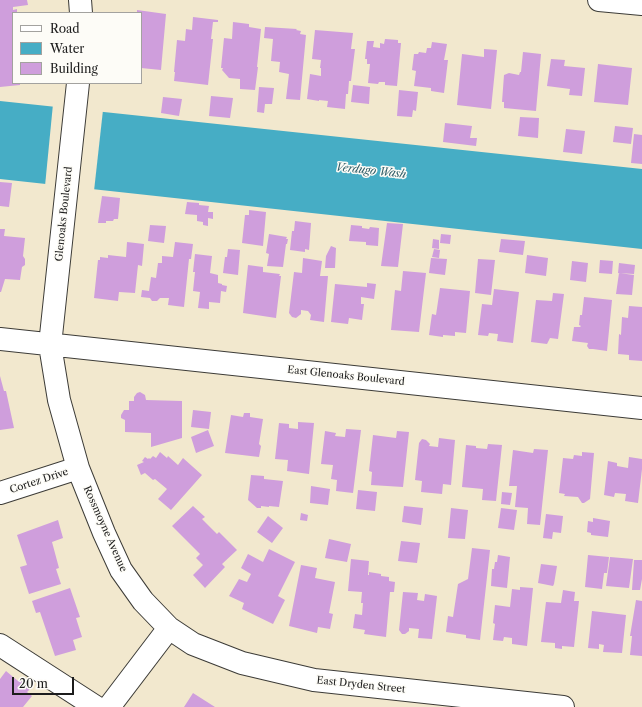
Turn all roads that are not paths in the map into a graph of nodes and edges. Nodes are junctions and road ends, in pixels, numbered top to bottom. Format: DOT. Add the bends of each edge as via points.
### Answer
graph roads {
  1 [pos="80,0"];
  2 [pos="599,0"];
  3 [pos="642,4"];
  4 [pos="81,12"];
  5 [pos="77,92"];
  6 [pos="0,339"];
  7 [pos="50,345"];
  8 [pos="642,408"];
  9 [pos="78,468"];
  10 [pos="0,493"];
  11 [pos="169,628"];
  12 [pos="0,645"];
  13 [pos="96,707"];
  14 [pos="109,707"];
  15 [pos="563,707"];
  1 -- 4 [label="street"];
  2 -- 3 [label="street"];
  5 -- 7 [label="street, Glenoaks Boulevard"];
  6 -- 7 [label="street, East Glenoaks Boulevard"];
  7 -- 8 [label="street, East Glenoaks Boulevard"];
  7 -- 9 [label="street, Rossmoyne Avenue" via="59,400"];
  9 -- 10 [label="street, Cortez Drive"];
  9 -- 11 [label="street, Rossmoyne Avenue" via="121,570 143,601"];
  11 -- 14 [label="street"];
  11 -- 15 [label="street, East Dryden Street" via="194,644 242,663 314,680"];
  12 -- 13 [label="street"];
}
